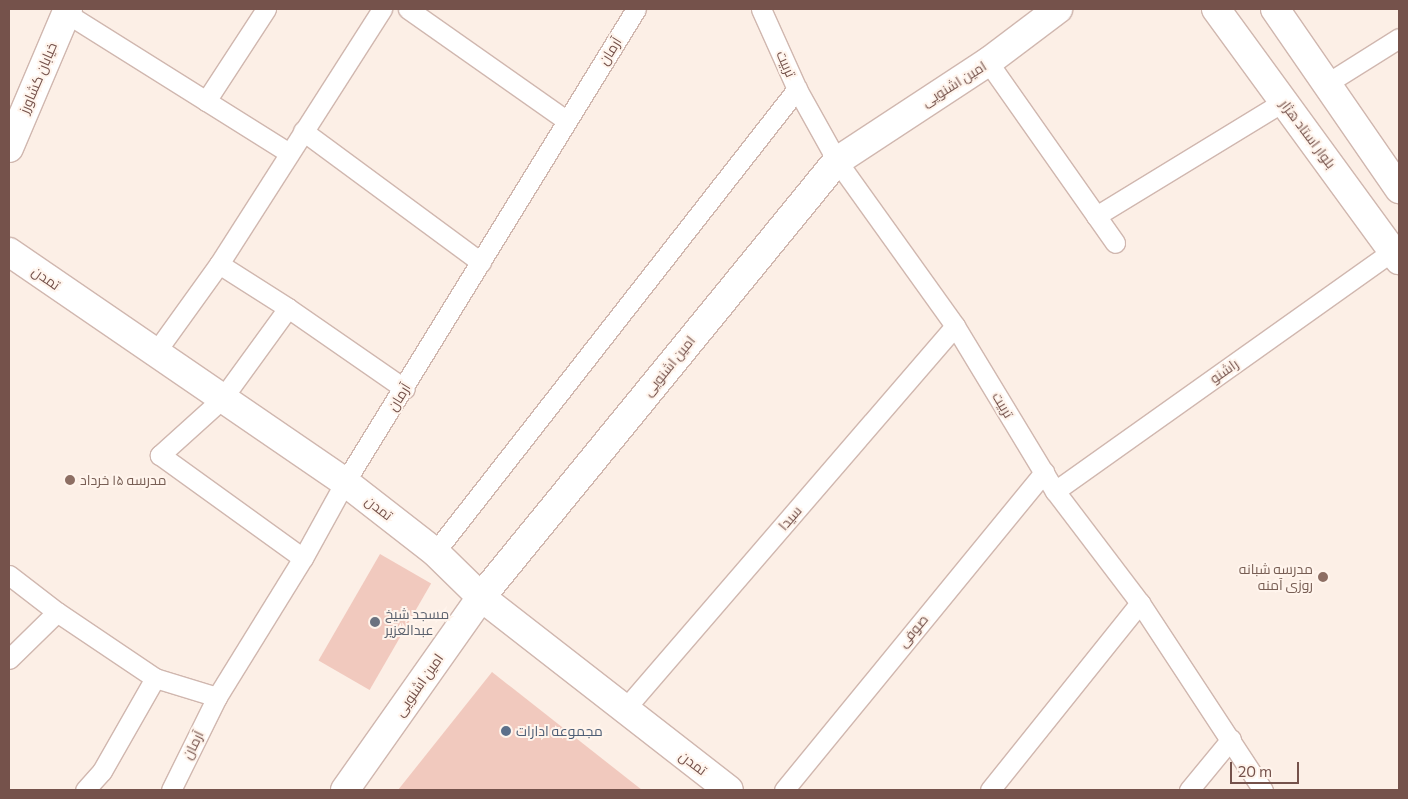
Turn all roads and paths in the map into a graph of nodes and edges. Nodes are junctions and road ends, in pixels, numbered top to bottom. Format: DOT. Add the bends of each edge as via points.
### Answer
graph roads {
  1 [pos="266,9"];
  2 [pos="382,9"];
  3 [pos="408,9"];
  4 [pos="761,9"];
  5 [pos="1058,9"];
  6 [pos="1216,9"];
  7 [pos="1275,9"];
  8 [pos="634,10"];
  9 [pos="67,11"];
  10 [pos="1399,38"];
  11 [pos="988,62"];
  12 [pos="1326,84"];
  13 [pos="797,89"];
  14 [pos="206,101"];
  15 [pos="1283,102"];
  16 [pos="566,120"];
  17 [pos="303,131"];
  18 [pos="9,148"];
  19 [pos="289,153"];
  20 [pos="837,161"];
  21 [pos="1399,190"];
  22 [pos="1096,216"];
  23 [pos="1115,243"];
  24 [pos="9,252"];
  25 [pos="1396,255"];
  26 [pos="481,262"];
  27 [pos="219,264"];
  28 [pos="288,308"];
  29 [pos="955,326"];
  30 [pos="155,352"];
  31 [pos="405,389"];
  32 [pos="222,399"];
  33 [pos="1044,472"];
  34 [pos="346,482"];
  35 [pos="1055,491"];
  36 [pos="435,552"];
  37 [pos="303,558"];
  38 [pos="9,575"];
  39 [pos="480,597"];
  40 [pos="1140,603"];
  41 [pos="57,612"];
  42 [pos="9,659"];
  43 [pos="155,678"];
  44 [pos="217,698"];
  45 [pos="624,710"];
  46 [pos="1231,739"];
  47 [pos="85,790"];
  48 [pos="171,790"];
  49 [pos="345,790"];
  50 [pos="729,790"];
  51 [pos="784,790"];
  52 [pos="990,790"];
  53 [pos="1189,790"];
  54 [pos="1263,790"];
  1 -- 14 [label="street"];
  2 -- 17 [label="street"];
  3 -- 16 [label="street"];
  4 -- 13 [label="street, تربیت"];
  5 -- 11 [label="street, امین اشنویی"];
  6 -- 15 [label="street, بلوار استاد هژار"];
  7 -- 12 [label="street"];
  8 -- 16 [label="street, آرمان"];
  9 -- 14 [label="street"];
  9 -- 18 [label="street, خیابان کشاورز"];
  10 -- 12 [label="street"];
  11 -- 20 [label="street, امین اشنویی"];
  11 -- 22 [label="street"];
  12 -- 21 [label="street"];
  13 -- 20 [label="street, تربیت"];
  13 -- 36 [label="street"];
  14 -- 19 [label="street"];
  15 -- 22 [label="street"];
  15 -- 25 [label="street, بلوار استاد هژار"];
  16 -- 26 [label="street, آرمان"];
  17 -- 19 [label="street"];
  17 -- 26 [label="street"];
  19 -- 27 [label="street"];
  20 -- 29 [label="street, تربیت"];
  20 -- 39 [label="street, امین اشنویی"];
  22 -- 23 [label="street"];
  24 -- 30 [label="street, تمدن"];
  25 -- 35 [label="street, راشنو"];
  26 -- 31 [label="street, آرمان"];
  27 -- 28 [label="street"];
  27 -- 30 [label="street"];
  28 -- 31 [label="street"];
  28 -- 32 [label="street"];
  29 -- 33 [label="street, تربیت"];
  29 -- 45 [label="street, سیدا"];
  30 -- 32 [label="street, تمدن"];
  31 -- 34 [label="street, آرمان"];
  32 -- 34 [label="street, تمدن"];
  32 -- 37 [label="street" via="160,455"];
  33 -- 35 [label="street, تربیت"];
  33 -- 51 [label="street, صوفی"];
  34 -- 36 [label="street, تمدن"];
  34 -- 37 [label="street, آرمان"];
  35 -- 40 [label="street, تربیت"];
  36 -- 39 [label="street, تمدن"];
  37 -- 44 [label="street, آرمان"];
  38 -- 41 [label="street"];
  39 -- 45 [label="street, تمدن"];
  39 -- 49 [label="street, امین اشنویی"];
  40 -- 46 [label="street, تربیت"];
  40 -- 52 [label="street"];
  41 -- 42 [label="street"];
  41 -- 43 [label="street"];
  43 -- 44 [label="street"];
  43 -- 47 [label="street" via="102,771"];
  44 -- 48 [label="street, آرمان"];
  45 -- 50 [label="street, تمدن"];
  46 -- 53 [label="street"];
  46 -- 54 [label="street, تربیت"];
}
